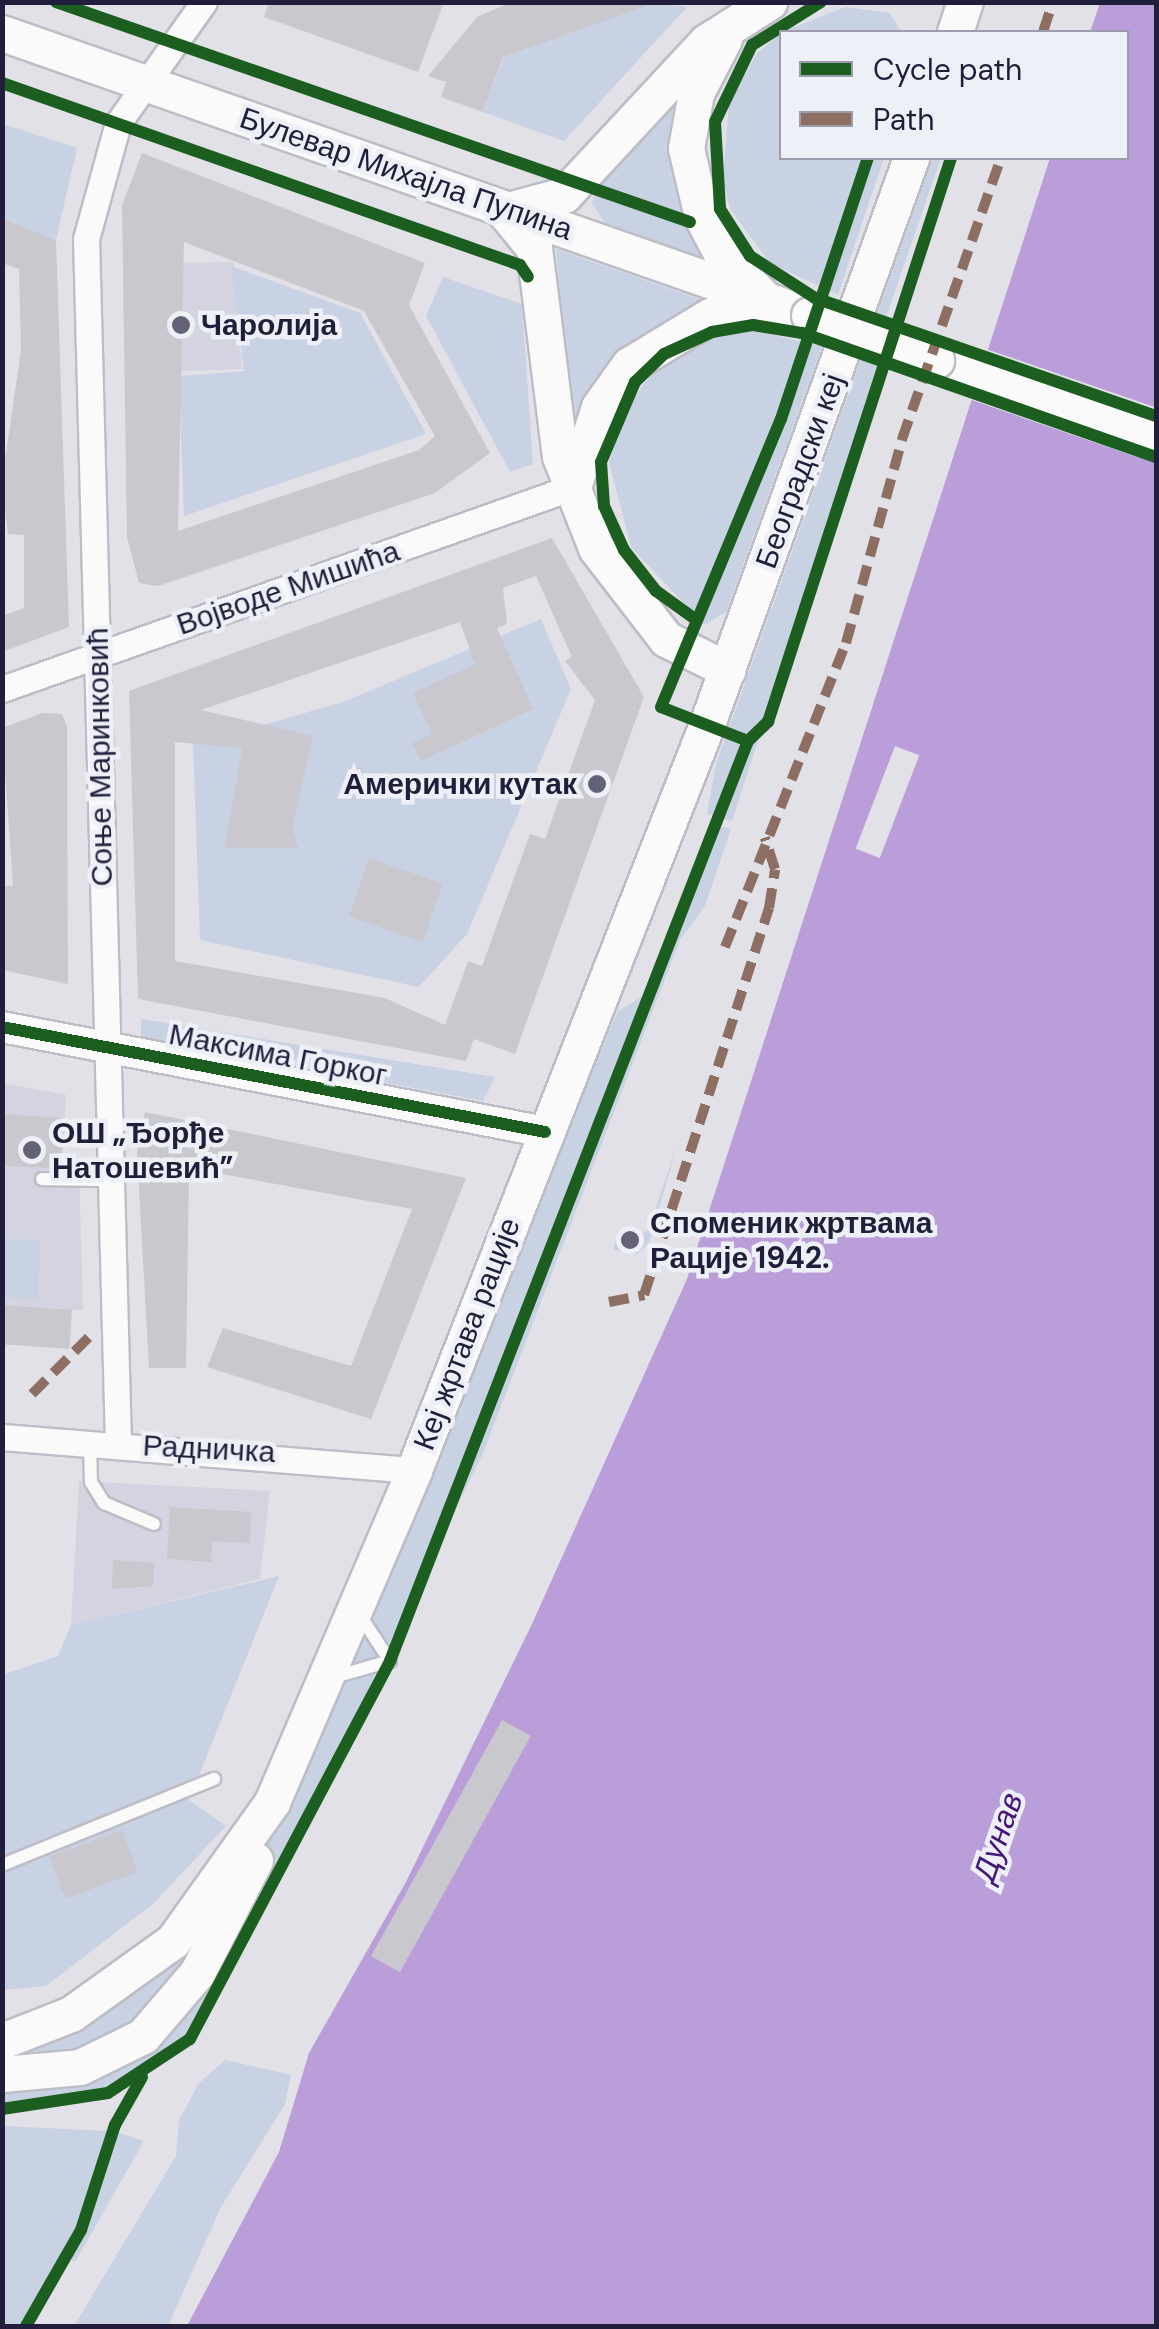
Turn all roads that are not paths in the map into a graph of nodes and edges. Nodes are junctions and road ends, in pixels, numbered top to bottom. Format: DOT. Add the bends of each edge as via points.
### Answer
graph roads {
  1 [pos="204,2"];
  2 [pos="965,2"];
  3 [pos="745,8"];
  4 [pos="956,30"];
  5 [pos="2,33"];
  6 [pos="146,84"];
  7 [pos="910,160"];
  8 [pos="501,208"];
  9 [pos="774,304"];
  10 [pos="1156,437"];
  11 [pos="573,488"];
  12 [pos="97,655"];
  13 [pos="728,670"];
  14 [pos="2,689"];
  15 [pos="2,1027"];
  16 [pos="107,1048"];
  17 [pos="545,1132"];
  18 [pos="42,1179"];
  19 [pos="109,1180"];
  20 [pos="2,1437"];
  21 [pos="90,1442"];
  22 [pos="118,1444"];
  23 [pos="414,1470"];
  24 [pos="154,1524"];
  25 [pos="356,1608"];
  26 [pos="326,1679"];
  27 [pos="214,1779"];
  28 [pos="272,1802"];
  29 [pos="2,1865"];
  30 [pos="2,2041"];
  31 [pos="2,2074"];
  1 -- 6 [label="street, Соње Маринковић"];
  2 -- 4 [label="main road"];
  3 -- 8 [label="main road" via="681,67 564,196 539,208"];
  3 -- 9 [label="main road" via="696,93 686,148 722,255"];
  5 -- 6 [label="main road, Булевар Михајла Пупина"];
  6 -- 8 [label="main road, Булевар Михајла Пупина"];
  6 -- 12 [label="street, Соње Маринковић" via="114,133 86,240"];
  7 -- 13 [label="main road, Београдски кеј"];
  8 -- 9 [label="main road, Булевар Михајла Пупина"];
  8 -- 11 [label="main road" via="534,248 560,456"];
  9 -- 10 [label="main road, Булевар Михајла Пупина, bridge"];
  9 -- 11 [label="main road" via="710,316 629,365 600,408"];
  11 -- 12 [label="street, Војводе Мишића"];
  11 -- 13 [label="main road" via="631,604 666,640"];
  12 -- 14 [label="street, Војводе Мишића"];
  12 -- 16 [label="street, Соње Маринковић"];
  13 -- 17 [label="main road, Кеј жртава рације"];
  15 -- 16 [label="street, Максима Горког"];
  16 -- 17 [label="street, Максима Горког"];
  16 -- 19 [label="street, Соње Маринковић"];
  17 -- 23 [label="main road, Кеј жртава рације"];
  18 -- 19 [label="lane"];
  19 -- 22 [label="street, Соње Маринковић"];
  20 -- 21 [label="street, Радничка"];
  21 -- 22 [label="street, Радничка"];
  21 -- 24 [label="lane" via="91,1482 104,1503"];
  22 -- 23 [label="street, Радничка"];
  23 -- 25 [label="main road, Кеј жртава рације"];
  25 -- 26 [label="main road, Кеј жртава рације"];
  25 -- 26 [label="lane" via="390,1661"];
  26 -- 28 [label="main road, Кеј жртава рације"];
  27 -- 29 [label="lane"];
  28 -- 30 [label="main road, Кеј жртава рације" via="204,1904 146,1964 72,2014"];
  28 -- 31 [label="main road" via="226,1923 154,2026 80,2066"];
}
